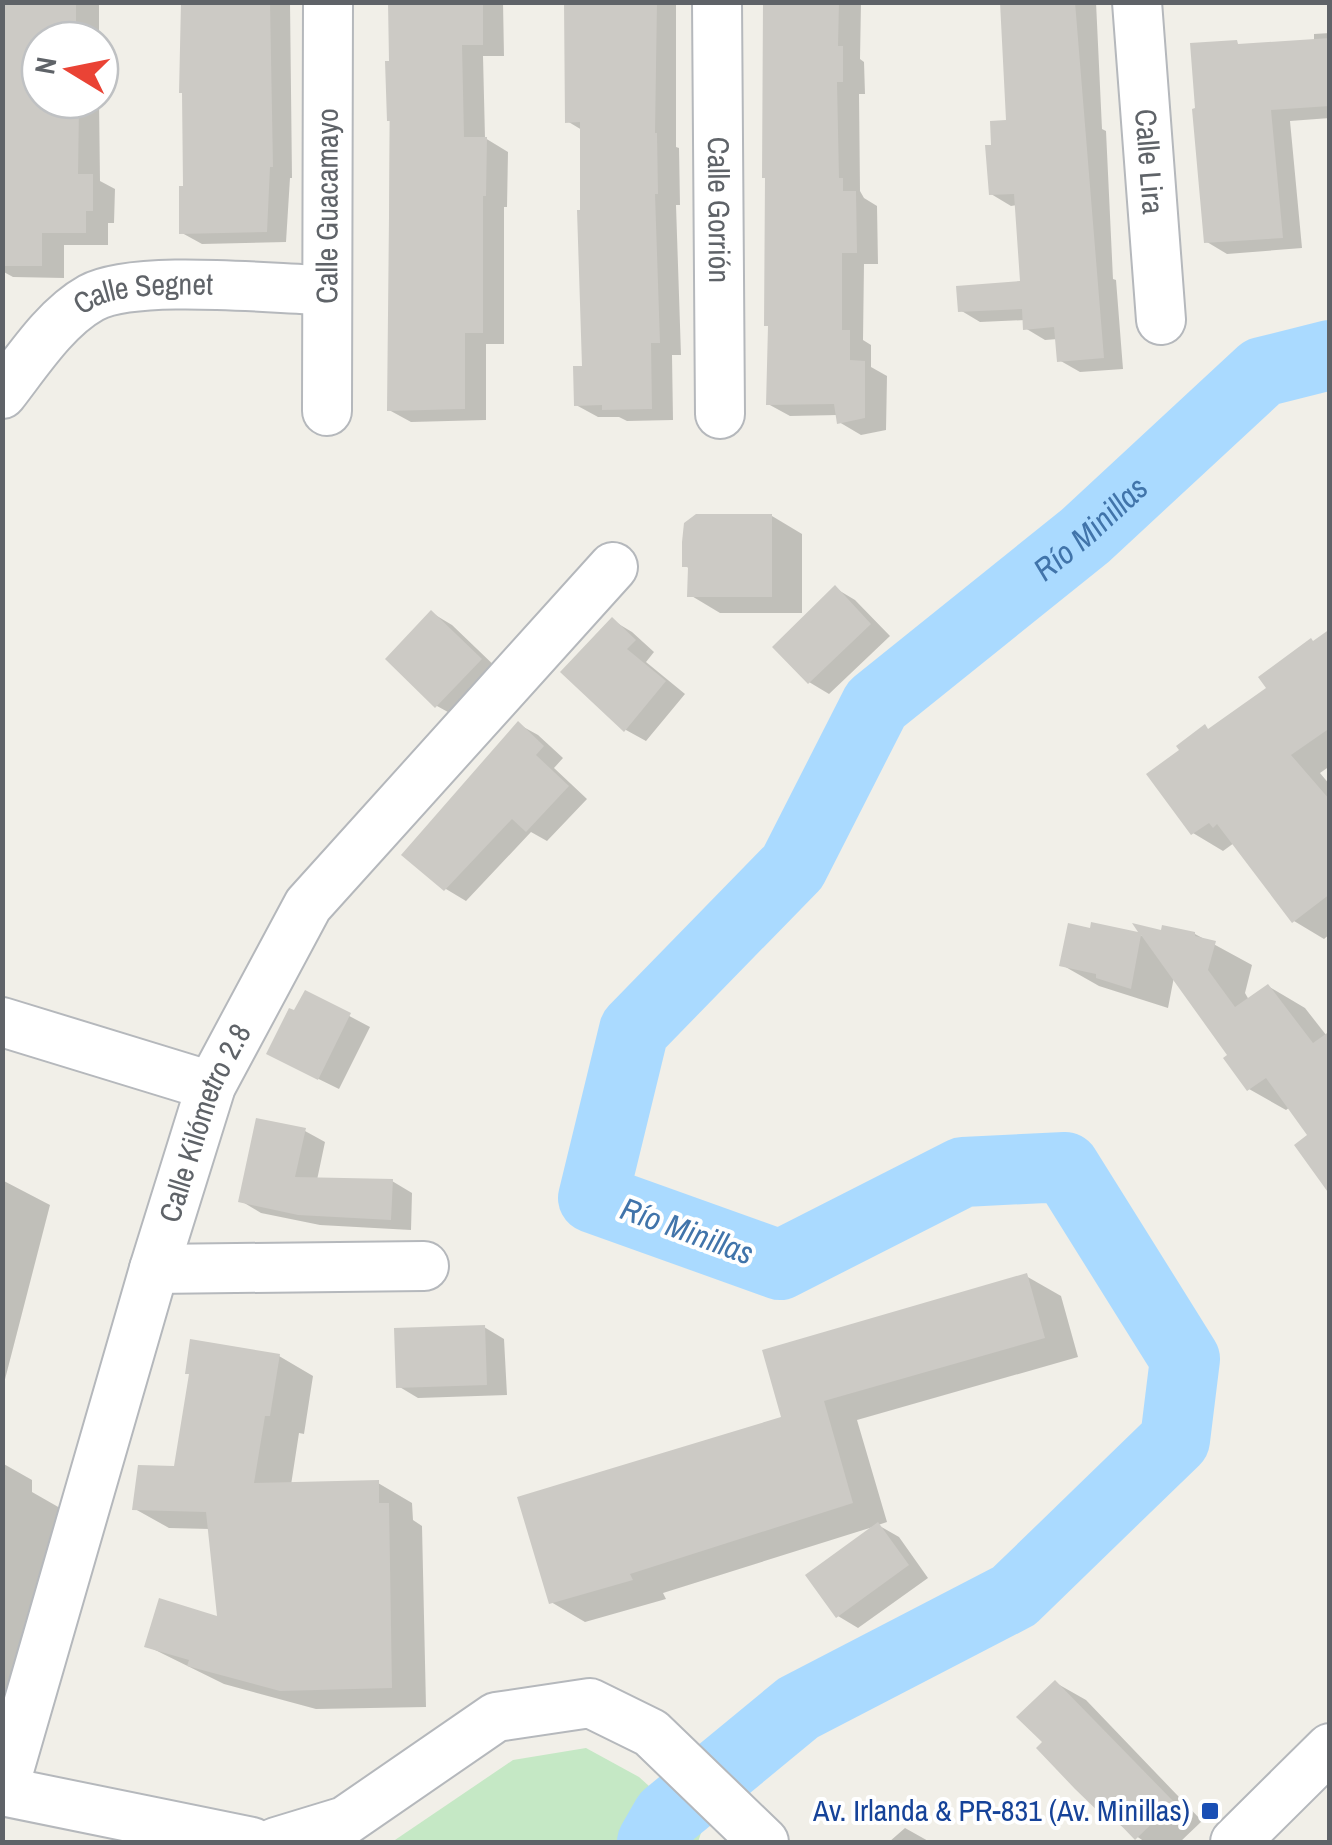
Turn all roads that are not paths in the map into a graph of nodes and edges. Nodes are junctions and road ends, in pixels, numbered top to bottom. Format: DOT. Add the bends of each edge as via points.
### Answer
graph roads {
  1 [pos="328,2"];
  2 [pos="717,2"];
  3 [pos="1137,2"];
  4 [pos="328,290"];
  5 [pos="1161,320"];
  6 [pos="2,394"];
  7 [pos="328,411"];
  8 [pos="720,414"];
  9 [pos="613,566"];
  10 [pos="2,1022"];
  11 [pos="211,1086"];
  12 [pos="424,1266"];
  13 [pos="154,1269"];
  14 [pos="1330,1748"];
  15 [pos="3,1791"];
  16 [pos="252,1842"];
  17 [pos="276,1842"];
  18 [pos="764,1842"];
  19 [pos="1235,1842"];
  1 -- 4 [label="street, Calle Guacamayo"];
  2 -- 8 [label="street, Calle Gorrión"];
  3 -- 5 [label="street, Calle Lira"];
  4 -- 6 [label="street, Calle Segnet" via="146,284 92,298 44,339"];
  4 -- 7 [label="street, Calle Guacamayo"];
  9 -- 11 [label="street, Calle Kilómetro 2.8" via="308,905"];
  10 -- 11 [label="street"];
  11 -- 13 [label="street, Calle Kilómetro 2.8"];
  12 -- 13 [label="street"];
  13 -- 15 [label="street, Calle Kilómetro 2.8"];
  14 -- 19 [label="street"];
  15 -- 16 [label="street"];
  17 -- 18 [label="street" via="345,1820 496,1717 590,1704 651,1733"];
}
